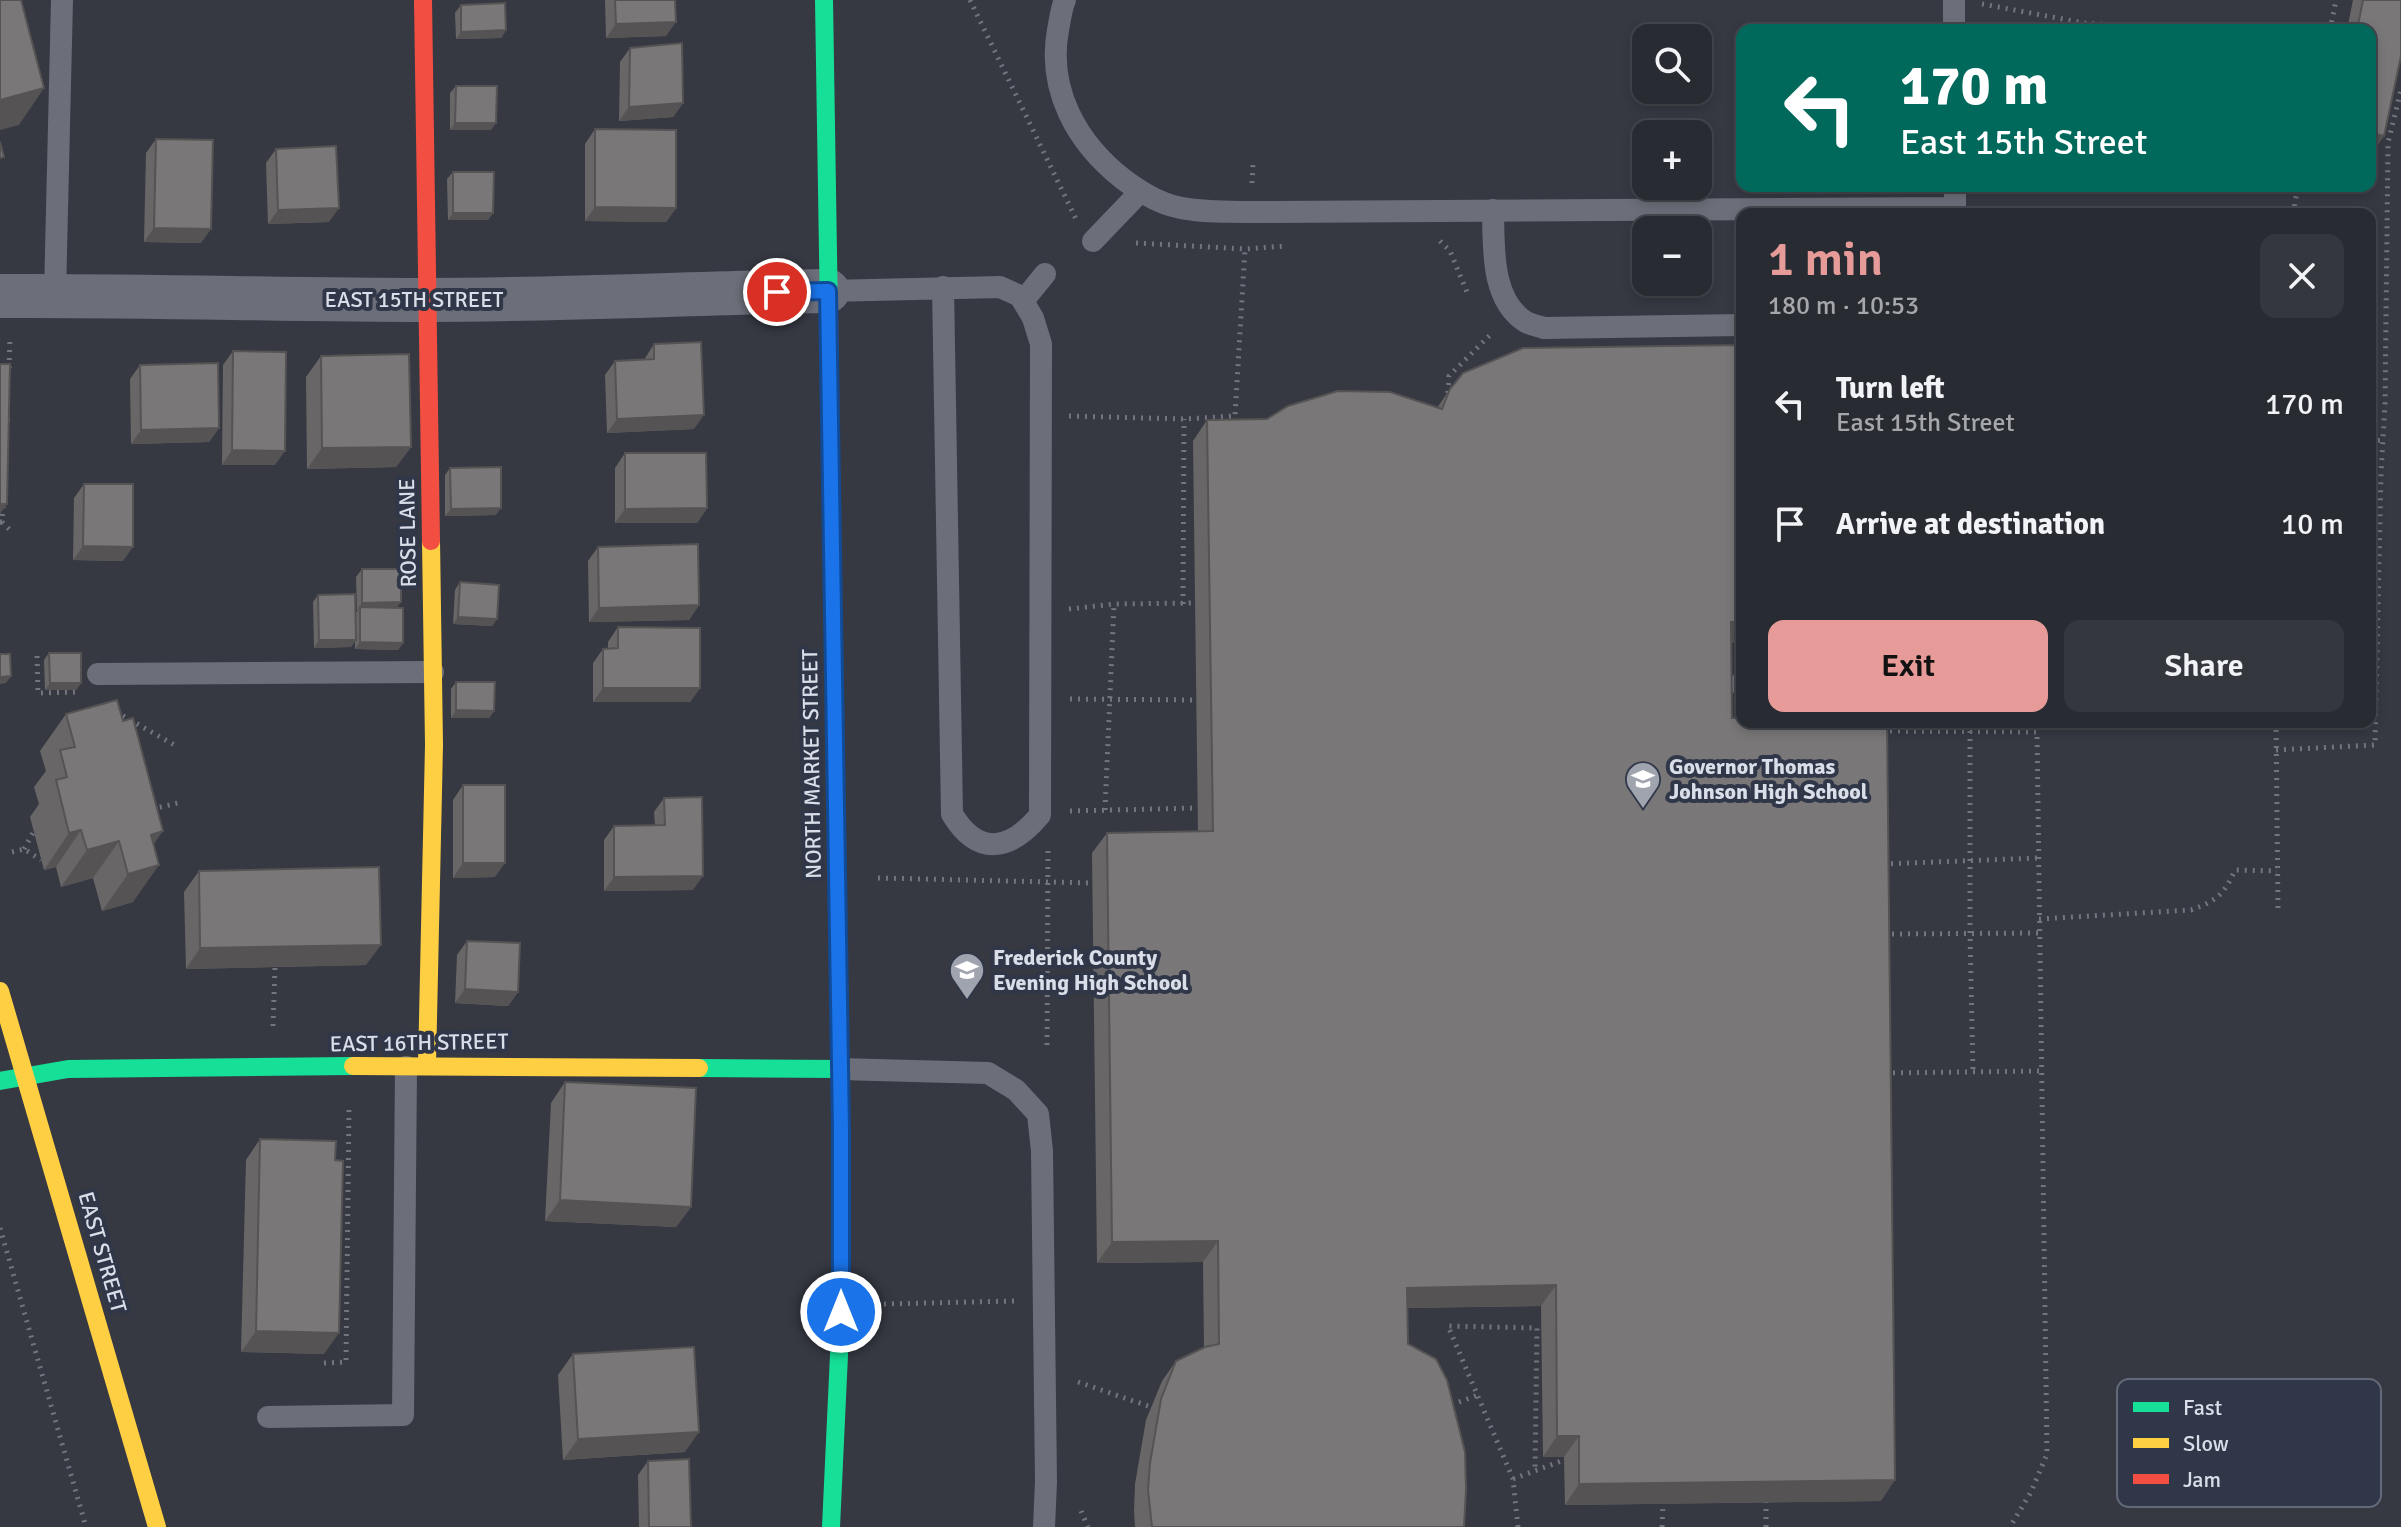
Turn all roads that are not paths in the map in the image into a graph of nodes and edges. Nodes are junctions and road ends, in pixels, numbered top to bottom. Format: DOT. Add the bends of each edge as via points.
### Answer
graph roads {
  1 [pos="62,0"];
  2 [pos="423,0"];
  3 [pos="824,0"];
  4 [pos="1065,0"];
  5 [pos="1954,0"];
  6 [pos="1954,24"];
  7 [pos="1140,192"];
  8 [pos="1955,203"];
  9 [pos="1493,210"];
  10 [pos="1093,241"];
  11 [pos="1045,274"];
  12 [pos="943,287"];
  13 [pos="828,291"];
  14 [pos="55,294"];
  15 [pos="428,300"];
  16 [pos="1023,301"];
  17 [pos="6,312"];
  18 [pos="1736,325"];
  19 [pos="433,672"];
  20 [pos="98,674"];
  21 [pos="0,991"];
  22 [pos="417,1066"];
  23 [pos="839,1069"];
  24 [pos="25,1075"];
  25 [pos="0,1081"];
  26 [pos="268,1417"];
  27 [pos="157,1527"];
  28 [pos="831,1527"];
  29 [pos="1044,1527"];
  1 -- 14 [label="lane"];
  2 -- 15 [label="main road, ROSE LANE"];
  3 -- 13 [label="main road, NORTH MARKET STREET"];
  4 -- 7 [label="lane" via="1056,42 1066,110 1084,142"];
  5 -- 6 [label="lane"];
  7 -- 9 [label="lane" via="1200,211"];
  7 -- 10 [label="lane"];
  8 -- 9 [label="lane"];
  9 -- 18 [label="lane" via="1499,281 1509,304 1525,321 1544,328"];
  11 -- 16 [label="lane"];
  12 -- 13 [label="lane"];
  12 -- 16 [label="lane" via="1000,287"];
  12 -- 16 [label="lane" via="952,814 964,833 980,843 1004,843 1025,833 1040,815 1041,344"];
  13 -- 15 [label="street, EAST 15TH STREET"];
  13 -- 23 [label="main road, NORTH MARKET STREET"];
  14 -- 15 [label="street, EAST 15TH STREET"];
  14 -- 17 [label="street, EAST 15TH STREET"];
  15 -- 19 [label="main road, ROSE LANE"];
  19 -- 20 [label="lane"];
  19 -- 22 [label="main road, ROSE LANE"];
  21 -- 24 [label="main road, EAST STREET"];
  22 -- 23 [label="main road, EAST 16TH STREET"];
  22 -- 24 [label="main road, EAST 16TH STREET" via="68,1069"];
  22 -- 26 [label="lane" via="403,1415"];
  23 -- 28 [label="main road, NORTH MARKET STREET" via="841,1312"];
  23 -- 29 [label="lane" via="988,1073 1016,1090 1038,1114"];
  24 -- 25 [label="main road, EAST 16TH STREET"];
  24 -- 27 [label="main road, EAST STREET"];
}
